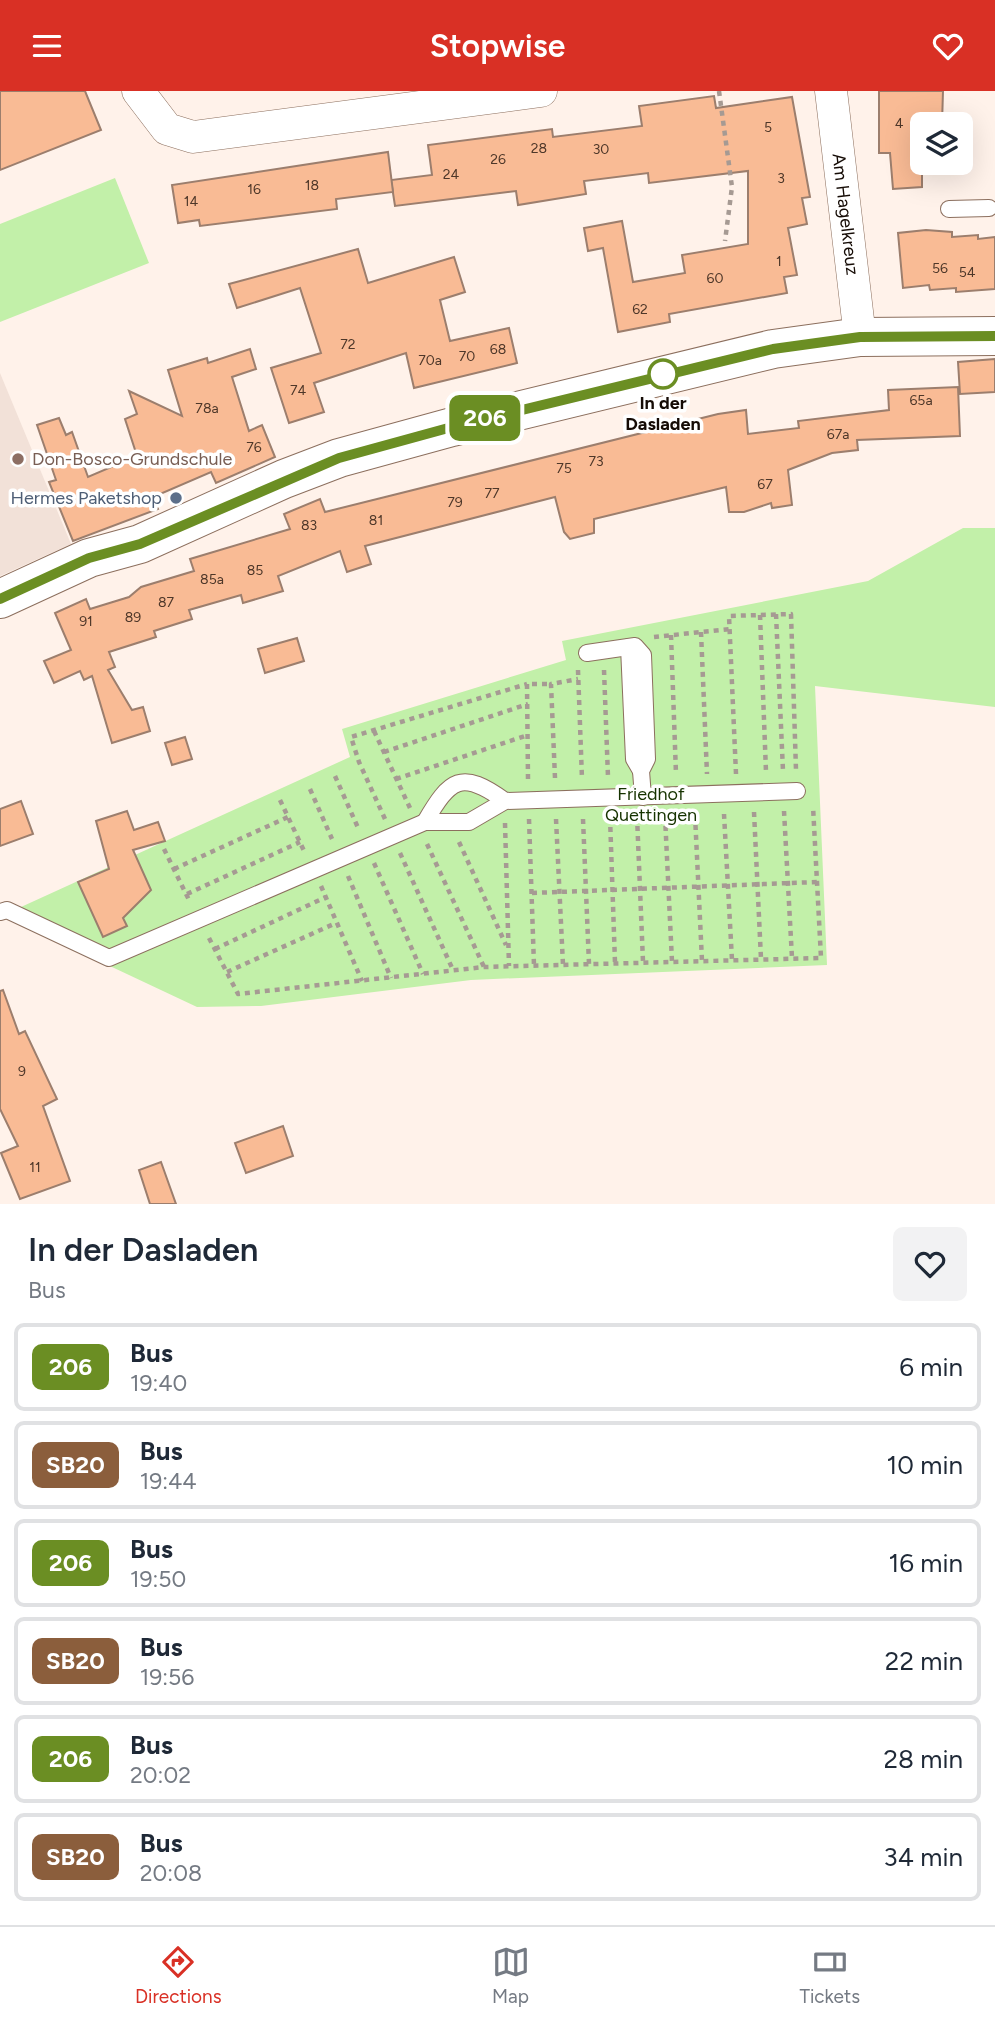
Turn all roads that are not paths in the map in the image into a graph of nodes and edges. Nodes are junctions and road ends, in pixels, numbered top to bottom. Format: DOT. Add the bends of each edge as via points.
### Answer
graph roads {
  1 [pos="138,91"];
  2 [pos="541,91"];
  3 [pos="831,91"];
  4 [pos="481,95"];
  5 [pos="989,208"];
  6 [pos="949,209"];
  7 [pos="995,336"];
  8 [pos="860,337"];
  9 [pos="0,599"];
  10 [pos="587,653"];
  11 [pos="797,791"];
  12 [pos="640,797"];
  13 [pos="505,801"];
  14 [pos="422,824"];
  15 [pos="0,912"];
  1 -- 4 [label="street" via="167,129 193,137"];
  2 -- 4 [label="street"];
  3 -- 8 [label="street, Am Hagelkreuz"];
  5 -- 6 [label="lane"];
  7 -- 8 [label="street"];
  8 -- 9 [label="street" via="773,349 677,371 339,458 140,544 89,558"];
  10 -- 12 [label="lane" via="632,647 643,655 647,759 641,771"];
  11 -- 12 [label="lane"];
  12 -- 13 [label="lane"];
  13 -- 14 [label="lane" via="481,818 452,825"];
  13 -- 14 [label="lane" via="475,782 463,780 447,788"];
  14 -- 15 [label="lane" via="109,958 7,910"];
}
